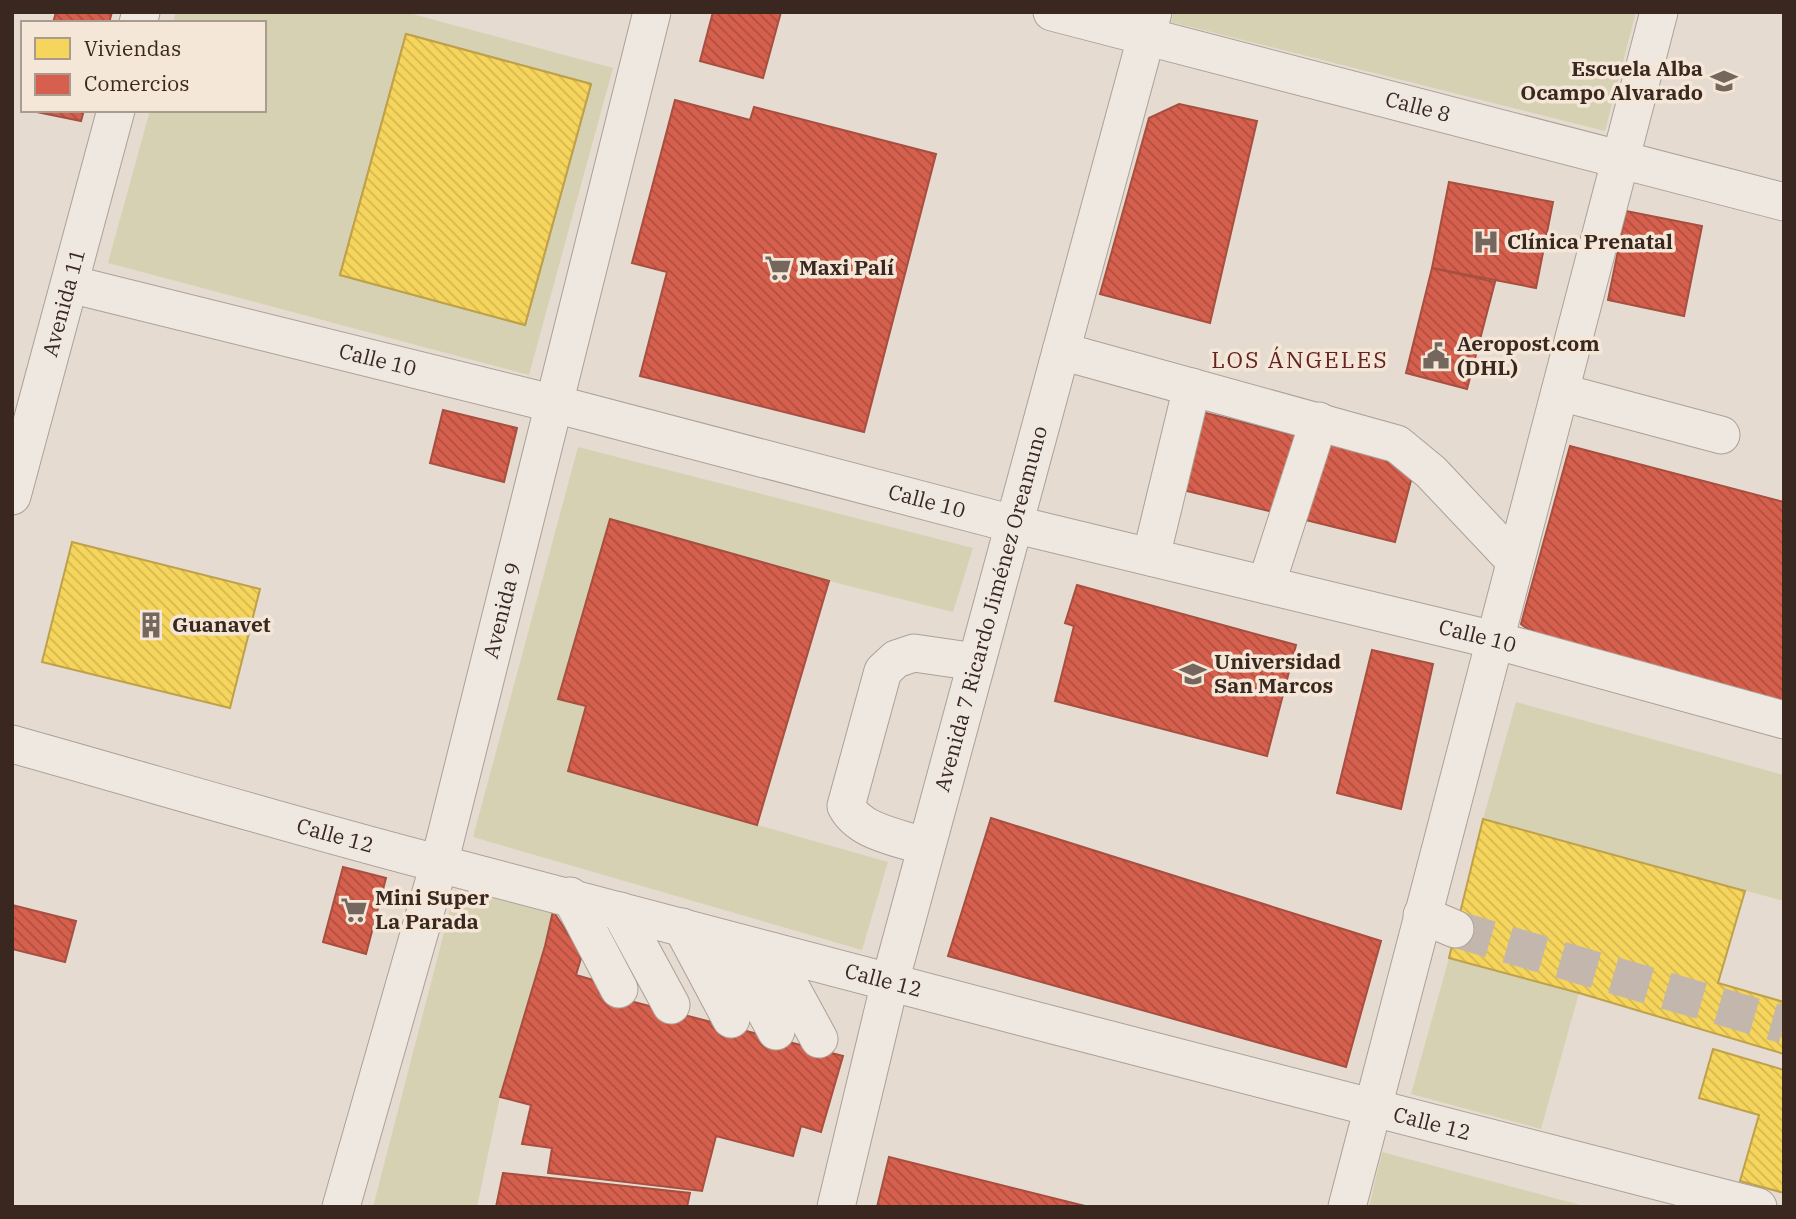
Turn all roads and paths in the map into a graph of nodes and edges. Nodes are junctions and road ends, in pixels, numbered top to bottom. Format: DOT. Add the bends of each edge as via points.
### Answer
graph roads {
  1 [pos="652,12"];
  2 [pos="1052,12"];
  3 [pos="1659,12"];
  4 [pos="1150,24"];
  5 [pos="115,112"];
  6 [pos="1622,160"];
  7 [pos="1784,202"];
  8 [pos="70,284"];
  9 [pos="1061,351"];
  10 [pos="1192,387"];
  11 [pos="1560,392"];
  12 [pos="555,404"];
  13 [pos="1319,421"];
  14 [pos="1721,435"];
  15 [pos="12,496"];
  16 [pos="1013,524"];
  17 [pos="1151,557"];
  18 [pos="1516,561"];
  19 [pos="1266,585"];
  20 [pos="1494,640"];
  21 [pos="976,662"];
  22 [pos="1784,720"];
  23 [pos="12,744"];
  24 [pos="926,847"];
  25 [pos="439,864"];
  26 [pos="1422,915"];
  27 [pos="665,923"];
  28 [pos="1455,929"];
  29 [pos="890,982"];
  30 [pos="714,1014"];
  31 [pos="1370,1109"];
  32 [pos="341,1207"];
  33 [pos="836,1207"];
  34 [pos="1347,1207"];
  35 [pos="1758,1207"];
  1 -- 12 [label="street, Avenida 9"];
  2 -- 4 [label="street, Calle 8"];
  3 -- 6 [label="street"];
  4 -- 6 [label="street, Calle 8"];
  4 -- 9 [label="street, Avenida 7 Ricardo Jiménez Oreamuno"];
  5 -- 8 [label="street, Avenida 11"];
  6 -- 7 [label="street, Calle 8"];
  6 -- 11 [label="street"];
  8 -- 12 [label="street, Calle 10"];
  8 -- 15 [label="street, Avenida 11"];
  9 -- 10 [label="street"];
  9 -- 16 [label="street, Avenida 7 Ricardo Jiménez Oreamuno"];
  10 -- 13 [label="street"];
  10 -- 17 [label="street"];
  11 -- 14 [label="street"];
  11 -- 18 [label="street"];
  12 -- 16 [label="street, Calle 10"];
  12 -- 25 [label="street, Avenida 9"];
  13 -- 18 [label="street" via="1397,444 1423,464"];
  13 -- 19 [label="street"];
  16 -- 17 [label="street, Calle 10"];
  16 -- 21 [label="street, Avenida 7 Ricardo Jiménez Oreamuno"];
  17 -- 19 [label="street, Calle 10"];
  18 -- 20 [label="street"];
  19 -- 20 [label="street, Calle 10"];
  20 -- 22 [label="street, Calle 10"];
  20 -- 26 [label="street"];
  21 -- 24 [label="street, Avenida 7 Ricardo Jiménez Oreamuno"];
  21 -- 24 [label="street" via="914,653 896,659 883,671 846,806 862,825"];
  23 -- 25 [label="street, Calle 12"];
  24 -- 29 [label="street, Avenida 7 Ricardo Jiménez Oreamuno"];
  25 -- 27 [label="street, Calle 12"];
  25 -- 32 [label="street, Avenida 9"];
  26 -- 28 [label="street"];
  26 -- 31 [label="street"];
  27 -- 29 [label="street, Calle 12"];
  27 -- 30 [label="street"];
  27 -- 30 [label="street"];
  27 -- 30 [label="street"];
  27 -- 30 [label="street"];
  29 -- 31 [label="street, Calle 12"];
  29 -- 33 [label="street, Avenida 7 Ricardo Jiménez Oreamuno"];
  31 -- 34 [label="street"];
  31 -- 35 [label="street, Calle 12"];
}
